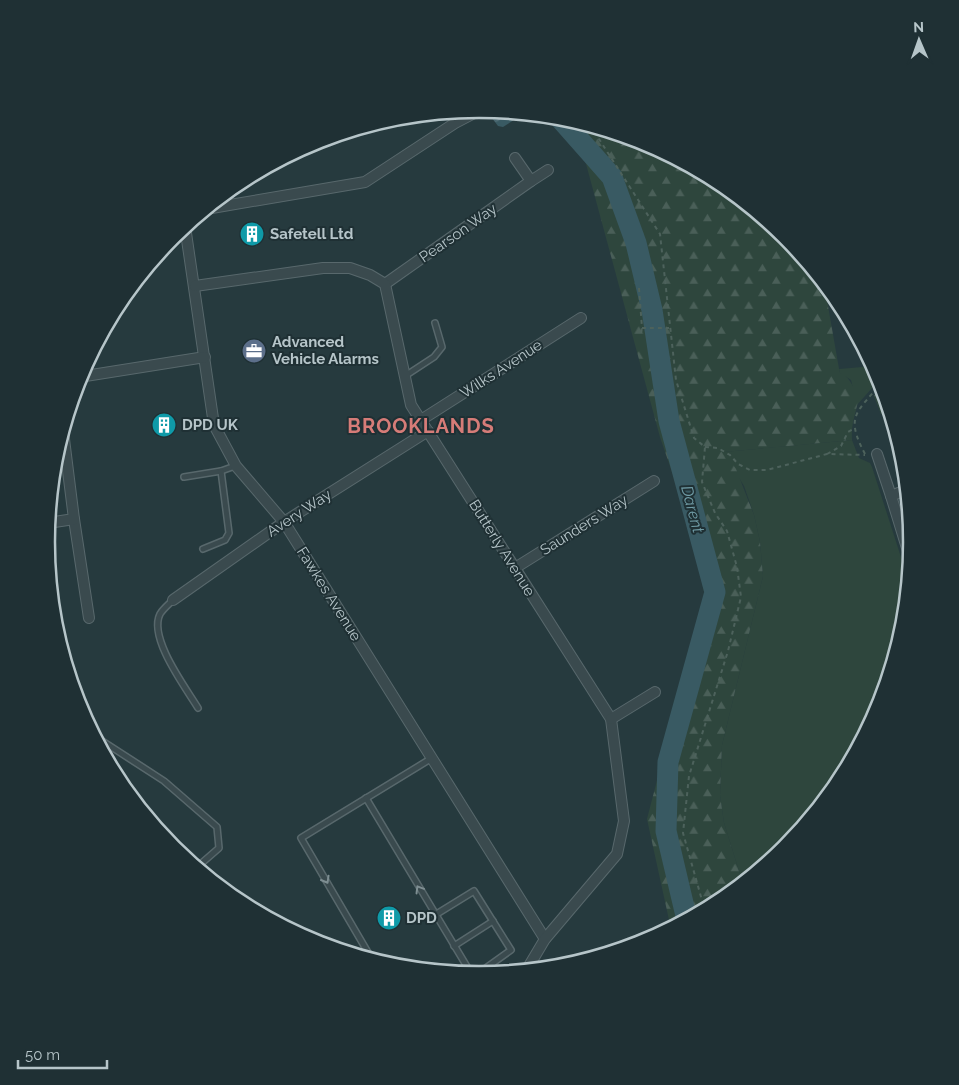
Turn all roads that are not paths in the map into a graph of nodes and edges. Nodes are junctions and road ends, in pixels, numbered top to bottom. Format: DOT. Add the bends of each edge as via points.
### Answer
graph roads {
  1 [pos="464,119"];
  2 [pos="515,158"];
  3 [pos="548,170"];
  4 [pos="531,181"];
  5 [pos="220,207"];
  6 [pos="187,235"];
  7 [pos="385,284"];
  8 [pos="195,286"];
  9 [pos="581,318"];
  10 [pos="435,323"];
  11 [pos="205,357"];
  12 [pos="89,375"];
  13 [pos="405,376"];
  14 [pos="422,420"];
  15 [pos="428,431"];
  16 [pos="65,449"];
  17 [pos="877,454"];
  18 [pos="236,466"];
  19 [pos="221,471"];
  20 [pos="184,478"];
  21 [pos="654,481"];
  22 [pos="901,492"];
  23 [pos="890,496"];
  24 [pos="74,519"];
  25 [pos="56,522"];
  26 [pos="284,522"];
  27 [pos="904,539"];
  28 [pos="202,549"];
  29 [pos="515,568"];
  30 [pos="173,600"];
  31 [pos="89,618"];
  32 [pos="655,692"];
  33 [pos="198,708"];
  34 [pos="611,718"];
  35 [pos="106,743"];
  36 [pos="432,758"];
  37 [pos="366,798"];
  38 [pos="202,863"];
  39 [pos="435,915"];
  40 [pos="493,921"];
  41 [pos="545,939"];
  42 [pos="454,946"];
  43 [pos="369,953"];
  44 [pos="531,963"];
  45 [pos="468,967"];
  46 [pos="486,967"];
  1 -- 5 [label="street" via="365,182"];
  2 -- 4 [label="street"];
  3 -- 4 [label="street, Pearson Way"];
  4 -- 7 [label="street, Pearson Way"];
  6 -- 8 [label="street, Fawkes Avenue"];
  7 -- 8 [label="street" via="350,268 323,268"];
  7 -- 13 [label="street, Butterly Avenue"];
  8 -- 11 [label="street, Fawkes Avenue"];
  9 -- 14 [label="street, Wilks Avenue"];
  10 -- 13 [label="lane" via="442,347 434,357"];
  11 -- 12 [label="street"];
  11 -- 18 [label="street, Fawkes Avenue" via="214,425"];
  13 -- 14 [label="street, Butterly Avenue" via="411,405"];
  14 -- 15 [label="street, Butterly Avenue"];
  15 -- 26 [label="street, Avery Way"];
  15 -- 29 [label="street, Butterly Avenue"];
  16 -- 24 [label="street"];
  17 -- 23 [label="street"];
  18 -- 19 [label="lane"];
  18 -- 26 [label="street, Fawkes Avenue"];
  19 -- 20 [label="lane"];
  19 -- 28 [label="lane" via="229,534 225,540"];
  21 -- 29 [label="street, Saunders Way"];
  22 -- 23 [label="street"];
  23 -- 27 [label="street"];
  24 -- 25 [label="street"];
  24 -- 31 [label="street"];
  26 -- 30 [label="street, Avery Way"];
  26 -- 36 [label="street, Fawkes Avenue"];
  29 -- 34 [label="street, Butterly Avenue"];
  30 -- 33 [label="lane" via="160,615 157,630 160,644"];
  32 -- 34 [label="street"];
  34 -- 41 [label="street, Butterly Avenue" via="624,821 616,854"];
  35 -- 38 [label="lane" via="164,781 217,827 219,848"];
  36 -- 37 [label="lane"];
  36 -- 41 [label="street, Fawkes Avenue"];
  39 -- 37 [label="lane, one-way"];
  37 -- 43 [label="lane, one-way" via="302,838"];
  39 -- 40 [label="lane" via="474,891"];
  39 -- 42 [label="lane"];
  40 -- 42 [label="lane"];
  40 -- 46 [label="lane" via="511,950"];
  41 -- 44 [label="street, Butterly Avenue"];
  42 -- 45 [label="lane"];
}
